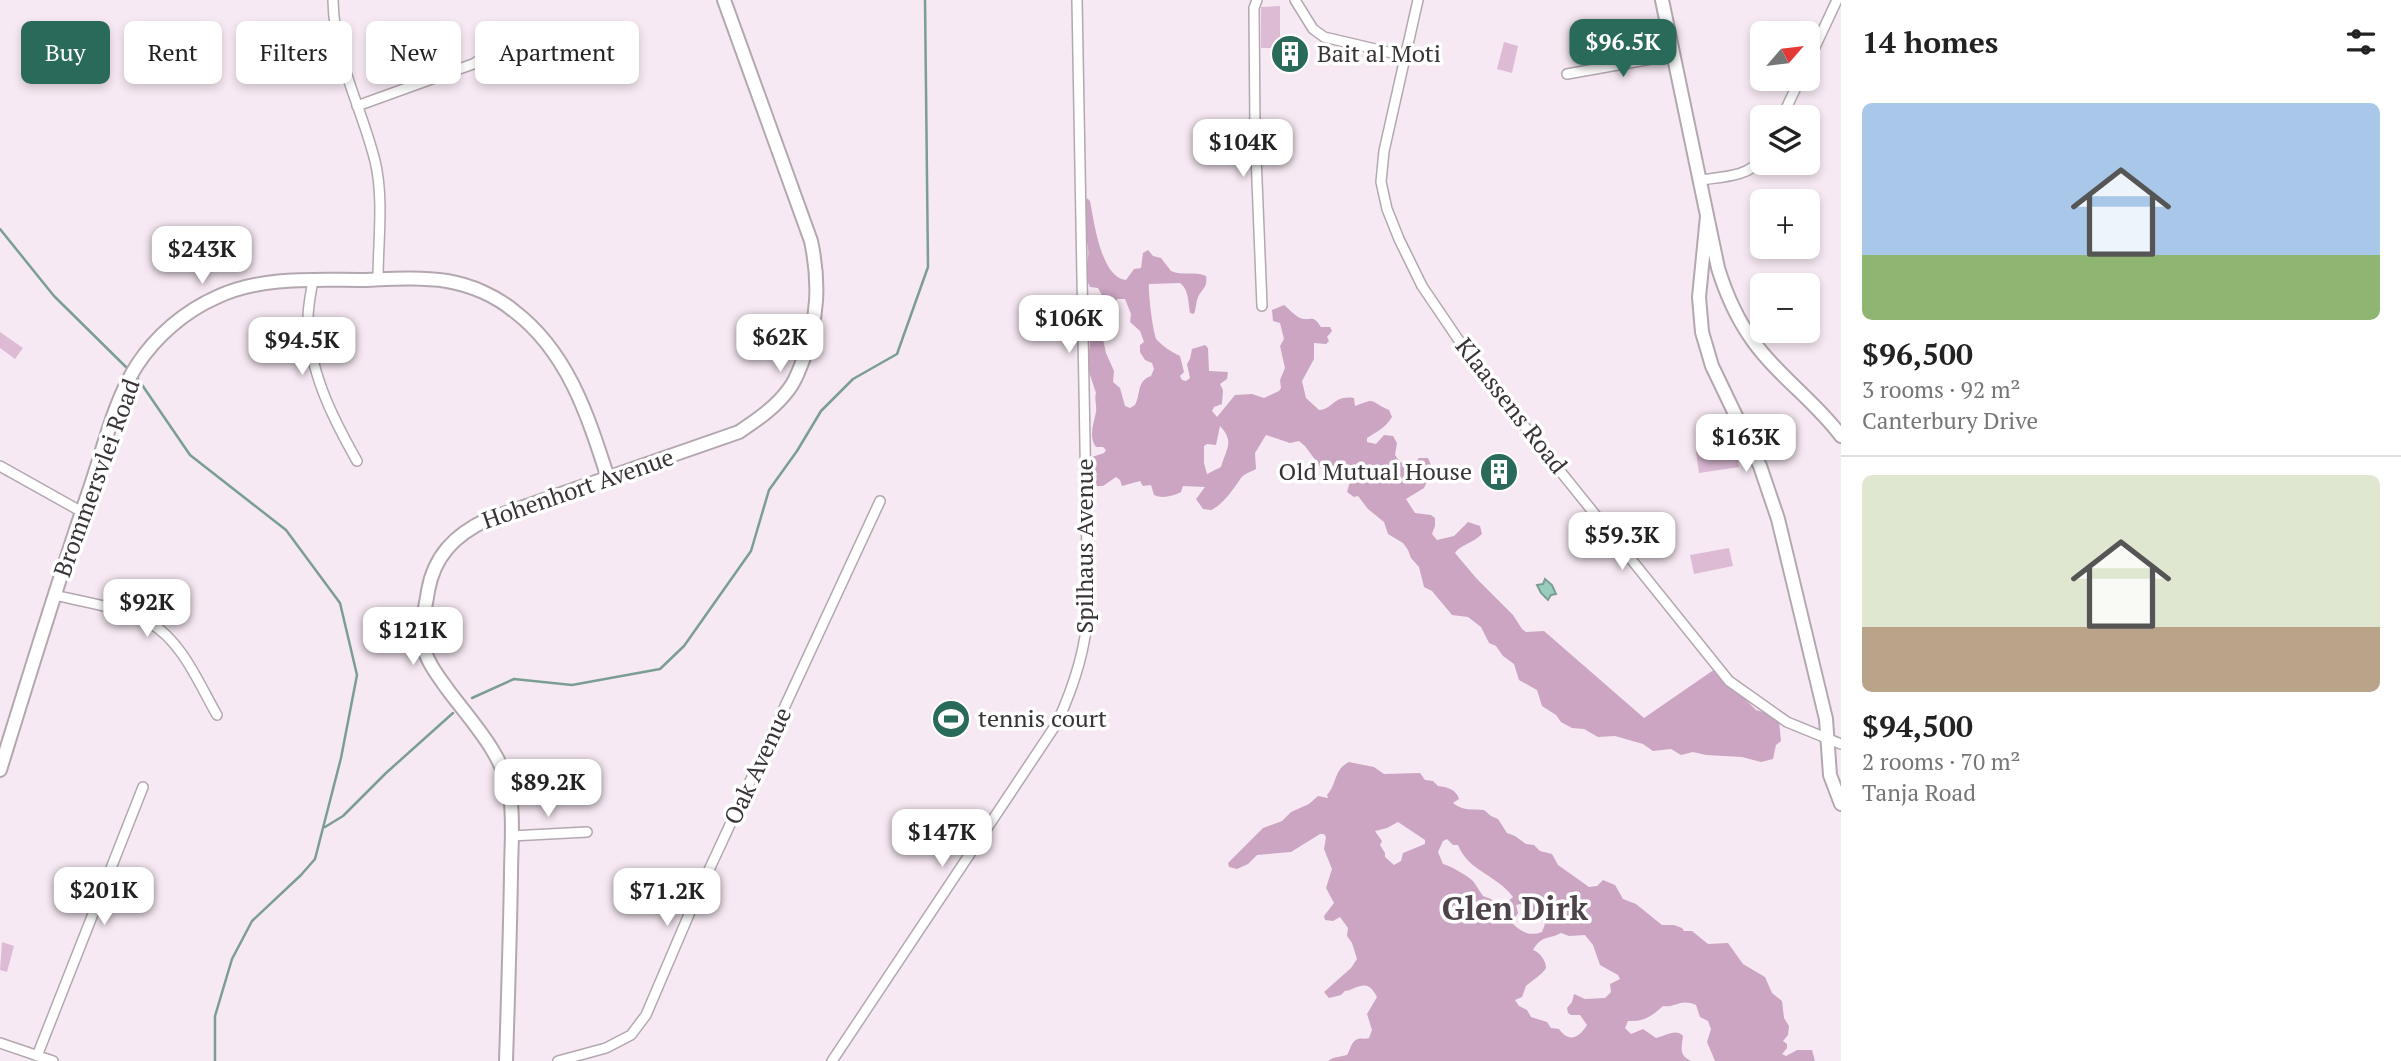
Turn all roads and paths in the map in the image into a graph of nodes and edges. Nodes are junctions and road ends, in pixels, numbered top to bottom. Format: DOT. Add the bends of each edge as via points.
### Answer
graph roads {
  1 [pos="333,0"];
  2 [pos="724,0"];
  3 [pos="1077,0"];
  4 [pos="1257,0"];
  5 [pos="1295,0"];
  6 [pos="1418,0"];
  7 [pos="1662,0"];
  8 [pos="1837,0"];
  9 [pos="1820,36"];
  10 [pos="1674,55"];
  11 [pos="1405,56"];
  12 [pos="475,63"];
  13 [pos="1567,74"];
  14 [pos="357,106"];
  15 [pos="1750,169"];
  16 [pos="1700,180"];
  17 [pos="1707,216"];
  18 [pos="378,279"];
  19 [pos="313,280"];
  20 [pos="1262,306"];
  21 [pos="1841,436"];
  22 [pos="356,461"];
  23 [pos="0,466"];
  24 [pos="608,478"];
  25 [pos="880,501"];
  26 [pos="82,512"];
  27 [pos="55,595"];
  28 [pos="217,715"];
  29 [pos="1826,739"];
  30 [pos="1841,744"];
  31 [pos="0,770"];
  32 [pos="143,787"];
  33 [pos="1841,804"];
  34 [pos="587,832"];
  35 [pos="511,836"];
  36 [pos="0,1043"];
  37 [pos="37,1056"];
  38 [pos="53,1061"];
  39 [pos="506,1061"];
  40 [pos="558,1061"];
  41 [pos="832,1061"];
  1 -- 14 [label="street" via="338,51"];
  2 -- 24 [label="street, Hohenhort Avenue" via="811,242 818,291 815,318 795,380 761,417 727,438"];
  3 -- 41 [label="street, Spilhaus Avenue" via="1088,610 1083,650 1073,690 1057,723"];
  4 -- 20 [label="street" via="1255,130"];
  5 -- 11 [label="street" via="1313,29 1324,37"];
  6 -- 11 [label="street, Klaassens Road"];
  7 -- 10 [label="street"];
  8 -- 9 [label="street"];
  10 -- 13 [label="street"];
  10 -- 16 [label="street"];
  11 -- 29 [label="street, Klaassens Road" via="1381,182 1393,225 1422,286 1464,348 1729,681 1787,722"];
  12 -- 14 [label="street"];
  14 -- 18 [label="street" via="378,182"];
  15 -- 16 [label="street"];
  16 -- 17 [label="street"];
  17 -- 21 [label="street" via="1726,292 1754,343"];
  17 -- 29 [label="street" via="1699,297 1702,332 1712,366 1760,466 1778,519 1826,719"];
  18 -- 19 [label="street, Brommersvlei Road"];
  18 -- 24 [label="street, Brommersvlei Road" via="449,281 472,288 495,298 542,335 559,358 589,419"];
  19 -- 22 [label="street" via="307,315 310,349 320,385"];
  19 -- 26 [label="street, Brommersvlei Road" via="269,282 218,297 184,316 160,337 138,363 121,396"];
  23 -- 26 [label="street"];
  24 -- 35 [label="street, Hohenhort Avenue" via="464,531 439,559 430,583 422,643 437,675 500,765 510,794"];
  25 -- 40 [label="street, Oak Avenue" via="646,1015 631,1035 606,1048"];
  26 -- 27 [label="street, Brommersvlei Road"];
  27 -- 28 [label="street" via="150,623 182,655"];
  27 -- 31 [label="street, Brommersvlei Road"];
  29 -- 30 [label="street, Klaassens Road"];
  29 -- 33 [label="street" via="1830,775"];
  32 -- 37 [label="street"];
  34 -- 35 [label="street"];
  35 -- 39 [label="street, Hohenhort Avenue"];
  36 -- 37 [label="street"];
  37 -- 38 [label="street"];
}
